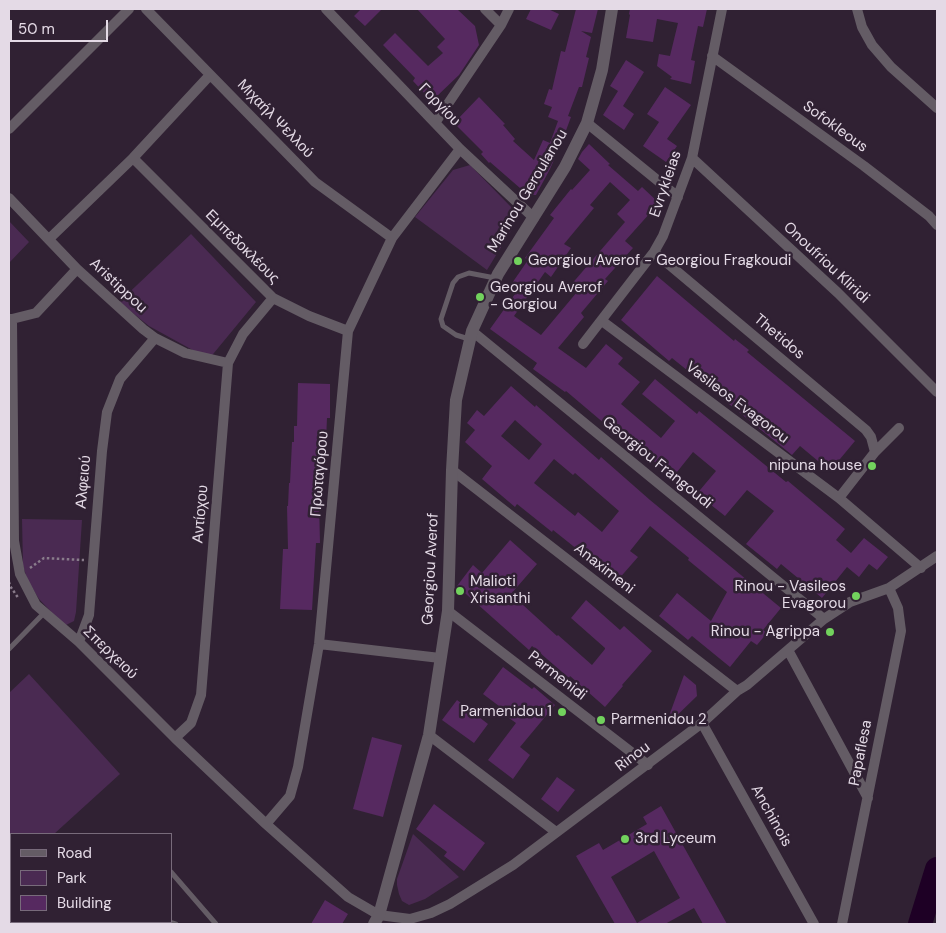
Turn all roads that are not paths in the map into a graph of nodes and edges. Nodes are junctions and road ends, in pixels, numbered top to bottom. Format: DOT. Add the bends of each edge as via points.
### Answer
graph roads {
  1 [pos="129,9"];
  2 [pos="146,9"];
  3 [pos="326,9"];
  4 [pos="485,9"];
  5 [pos="509,9"];
  6 [pos="612,9"];
  7 [pos="722,9"];
  8 [pos="857,9"];
  9 [pos="501,25"];
  10 [pos="712,56"];
  11 [pos="210,75"];
  12 [pos="937,108"];
  13 [pos="435,123"];
  14 [pos="587,123"];
  15 [pos="9,129"];
  16 [pos="460,149"];
  17 [pos="133,158"];
  18 [pos="692,158"];
  19 [pos="678,197"];
  20 [pos="9,198"];
  21 [pos="534,218"];
  22 [pos="937,225"];
  23 [pos="392,238"];
  24 [pos="50,239"];
  25 [pos="654,252"];
  26 [pos="77,269"];
  27 [pos="497,276"];
  28 [pos="273,298"];
  29 [pos="11,319"];
  30 [pos="602,321"];
  31 [pos="348,331"];
  32 [pos="471,335"];
  33 [pos="155,338"];
  34 [pos="583,344"];
  35 [pos="228,363"];
  36 [pos="937,392"];
  37 [pos="899,428"];
  38 [pos="875,452"];
  39 [pos="452,470"];
  40 [pos="839,498"];
  41 [pos="937,556"];
  42 [pos="921,568"];
  43 [pos="889,588"];
  44 [pos="448,611"];
  45 [pos="44,613"];
  46 [pos="824,619"];
  47 [pos="79,642"];
  48 [pos="319,644"];
  49 [pos="9,649"];
  50 [pos="788,650"];
  51 [pos="440,658"];
  52 [pos="737,691"];
  53 [pos="702,723"];
  54 [pos="429,735"];
  55 [pos="175,738"];
  56 [pos="648,765"];
  57 [pos="868,798"];
  58 [pos="266,824"];
  59 [pos="556,832"];
  60 [pos="172,873"];
  61 [pos="377,920"];
  62 [pos="216,924"];
  63 [pos="814,924"];
  64 [pos="842,924"];
  1 -- 15 [label="street"];
  2 -- 11 [label="street, Μιχαήλ Ψελλού"];
  3 -- 13 [label="street, Γοργίου"];
  4 -- 9 [label="street"];
  5 -- 9 [label="street"];
  6 -- 14 [label="street, Marinou Geroulanou" via="602,70"];
  7 -- 10 [label="street, Evrykleias"];
  8 -- 12 [label="street" via="872,45 891,67"];
  9 -- 13 [label="street"];
  10 -- 18 [label="street, Evrykleias"];
  10 -- 22 [label="street, Sofokleous" via="864,166 930,216"];
  11 -- 17 [label="street"];
  11 -- 23 [label="street, Μιχαήλ Ψελλού" via="315,182"];
  13 -- 16 [label="street, Γοργίου"];
  14 -- 19 [label="street"];
  14 -- 21 [label="street, Marinou Geroulanou"];
  16 -- 21 [label="street, Γοργίου"];
  16 -- 23 [label="street, Πρωταγόρου"];
  17 -- 24 [label="street"];
  17 -- 28 [label="street, Εμπεδοκλέους"];
  18 -- 19 [label="street, Evrykleias"];
  18 -- 36 [label="street, Onoufriou Kliridi" via="838,293"];
  19 -- 25 [label="street, Evrykleias"];
  20 -- 24 [label="street, Aristippou"];
  21 -- 27 [label="street, Marinou Geroulanou"];
  23 -- 31 [label="street, Πρωταγόρου"];
  24 -- 26 [label="street, Aristippou"];
  25 -- 30 [label="street, Evrykleias"];
  25 -- 38 [label="street, Thetidos" via="866,430"];
  26 -- 29 [label="street" via="36,313"];
  26 -- 33 [label="street, Aristippou"];
  27 -- 32 [label="street, Georgiou Averof"];
  27 -- 32 [label="lane" via="469,273 453,283 441,319 442,326 456,335"];
  28 -- 31 [label="street, Εμπεδοκλέους"];
  28 -- 35 [label="street, Αντίοχου" via="243,334"];
  29 -- 45 [label="street, Σπερχειού" via="14,541 20,574 36,605"];
  30 -- 34 [label="street, Evrykleias"];
  30 -- 40 [label="street, Vasileos Evagorou"];
  31 -- 48 [label="street, Πρωταγόρου"];
  32 -- 39 [label="street, Georgiou Averof" via="456,400"];
  32 -- 46 [label="street, Georgiou Frangoudi"];
  33 -- 35 [label="street, Aristippou" via="185,353"];
  33 -- 47 [label="street, Αλφειού" via="120,379 107,412 89,615"];
  35 -- 55 [label="street, Αντίοχου" via="201,694 191,723"];
  37 -- 38 [label="street"];
  38 -- 40 [label="street"];
  39 -- 44 [label="street, Georgiou Averof"];
  39 -- 52 [label="street, Anaximeni"];
  40 -- 42 [label="street, Vasileos Evagorou"];
  41 -- 42 [label="street, Rinou"];
  42 -- 43 [label="street, Rinou"];
  43 -- 46 [label="street, Rinou" via="850,602"];
  43 -- 57 [label="street, Papaflesa" via="898,608 901,631"];
  44 -- 51 [label="street, Georgiou Averof"];
  44 -- 56 [label="street, Parmenidi"];
  45 -- 47 [label="street, Σπερχειού"];
  45 -- 49 [label="lane"];
  46 -- 50 [label="street, Rinou"];
  47 -- 55 [label="street, Σπερχειού"];
  48 -- 51 [label="street"];
  48 -- 58 [label="street, Πρωταγόρου" via="290,796"];
  50 -- 52 [label="street, Rinou"];
  50 -- 57 [label="street"];
  51 -- 54 [label="street, Georgiou Averof"];
  52 -- 53 [label="street, Rinou"];
  53 -- 56 [label="street, Rinou"];
  53 -- 63 [label="street, Anchinois"];
  54 -- 59 [label="street"];
  54 -- 61 [label="street, Georgiou Averof"];
  55 -- 58 [label="street, Σπερχειού"];
  56 -- 59 [label="street, Rinou"];
  57 -- 64 [label="street, Papaflesa"];
  58 -- 61 [label="street, Σπερχειού"];
  59 -- 61 [label="street, Rinou" via="513,865 431,914 410,919"];
  60 -- 62 [label="lane"];
}
